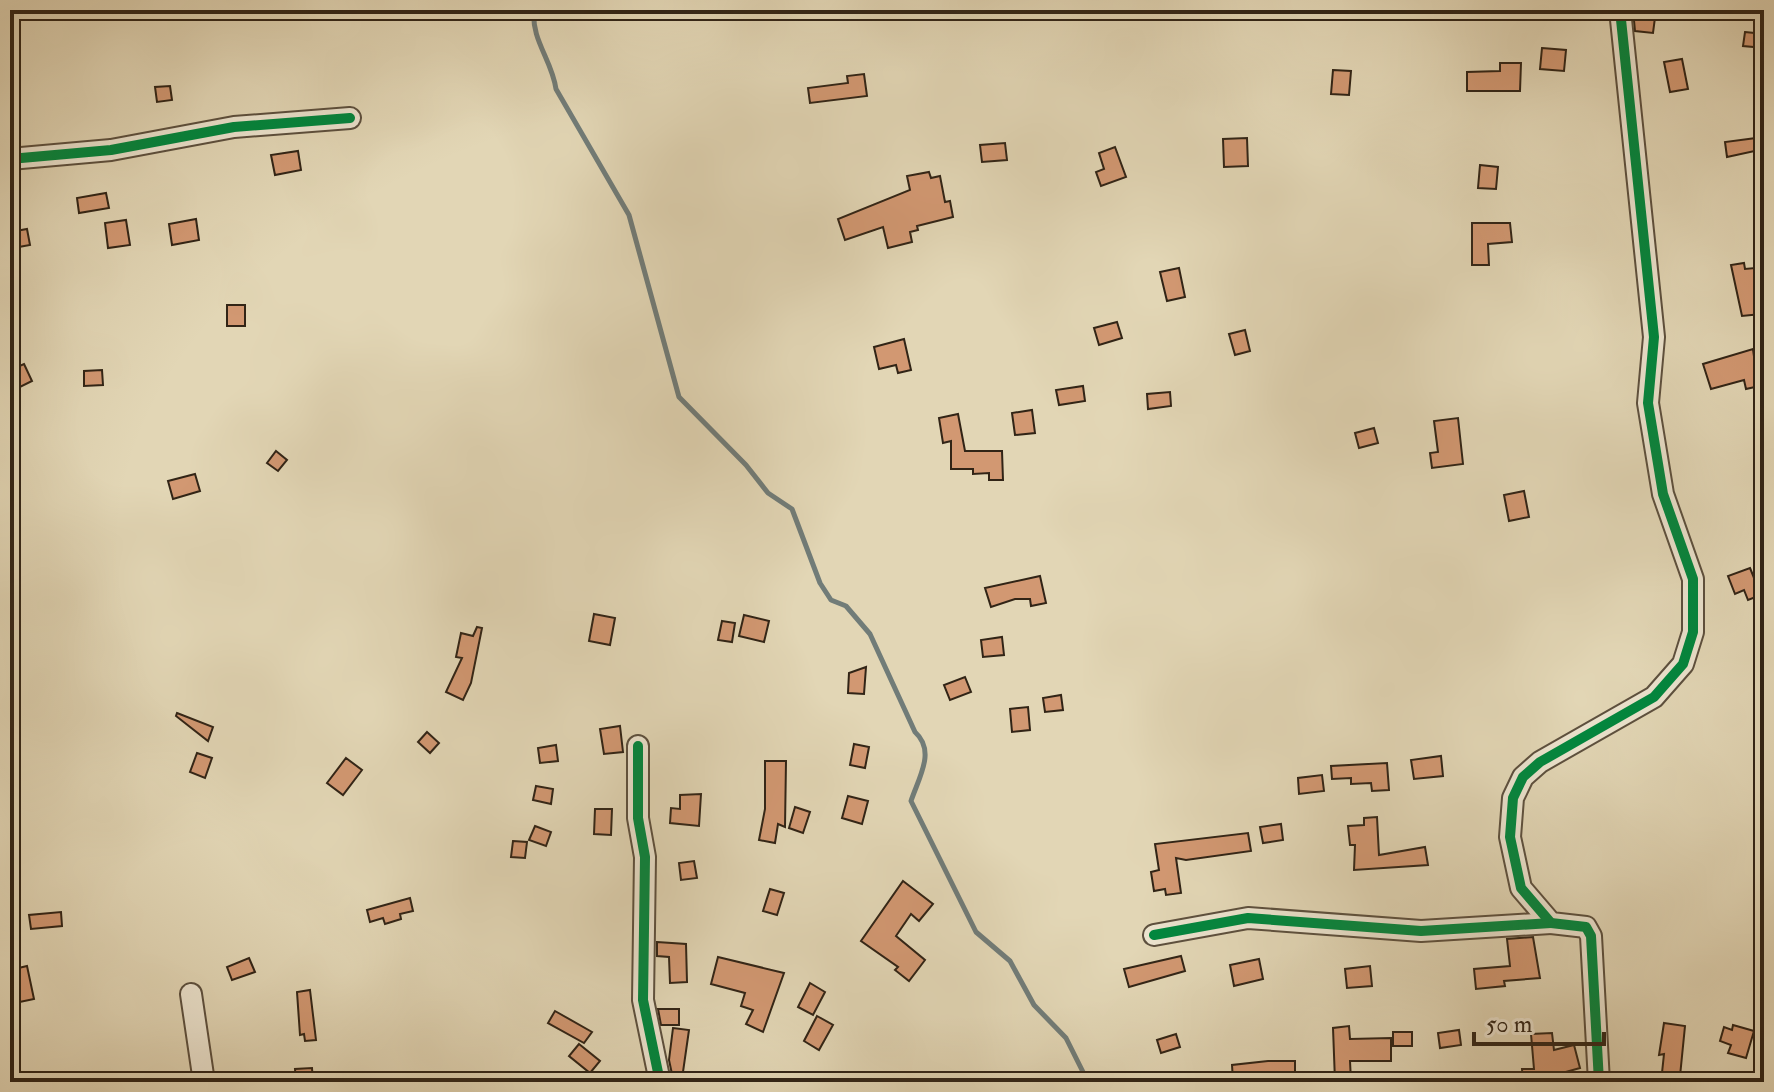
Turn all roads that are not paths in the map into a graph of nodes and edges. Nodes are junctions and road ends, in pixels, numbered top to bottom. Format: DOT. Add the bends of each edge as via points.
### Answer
graph roads {
  1 [pos="1620,10"];
  2 [pos="350,118"];
  3 [pos="10,159"];
  4 [pos="638,746"];
  5 [pos="1551,923"];
  6 [pos="1154,935"];
  7 [pos="191,994"];
  8 [pos="204,1082"];
  9 [pos="660,1082"];
  10 [pos="1599,1082"];
  1 -- 5 [label="street" via="1654,337 1648,403 1663,494 1693,579 1693,632 1683,664 1654,697 1523,777 1513,798 1510,837 1521,888"];
  2 -- 3 [label="street" via="234,127 111,150"];
  4 -- 9 [label="street" via="638,818 645,857 643,1000"];
  5 -- 6 [label="street" via="1421,931 1248,918"];
  5 -- 10 [label="street" via="1586,927 1591,936"];
  7 -- 8 [label="street"];
}
